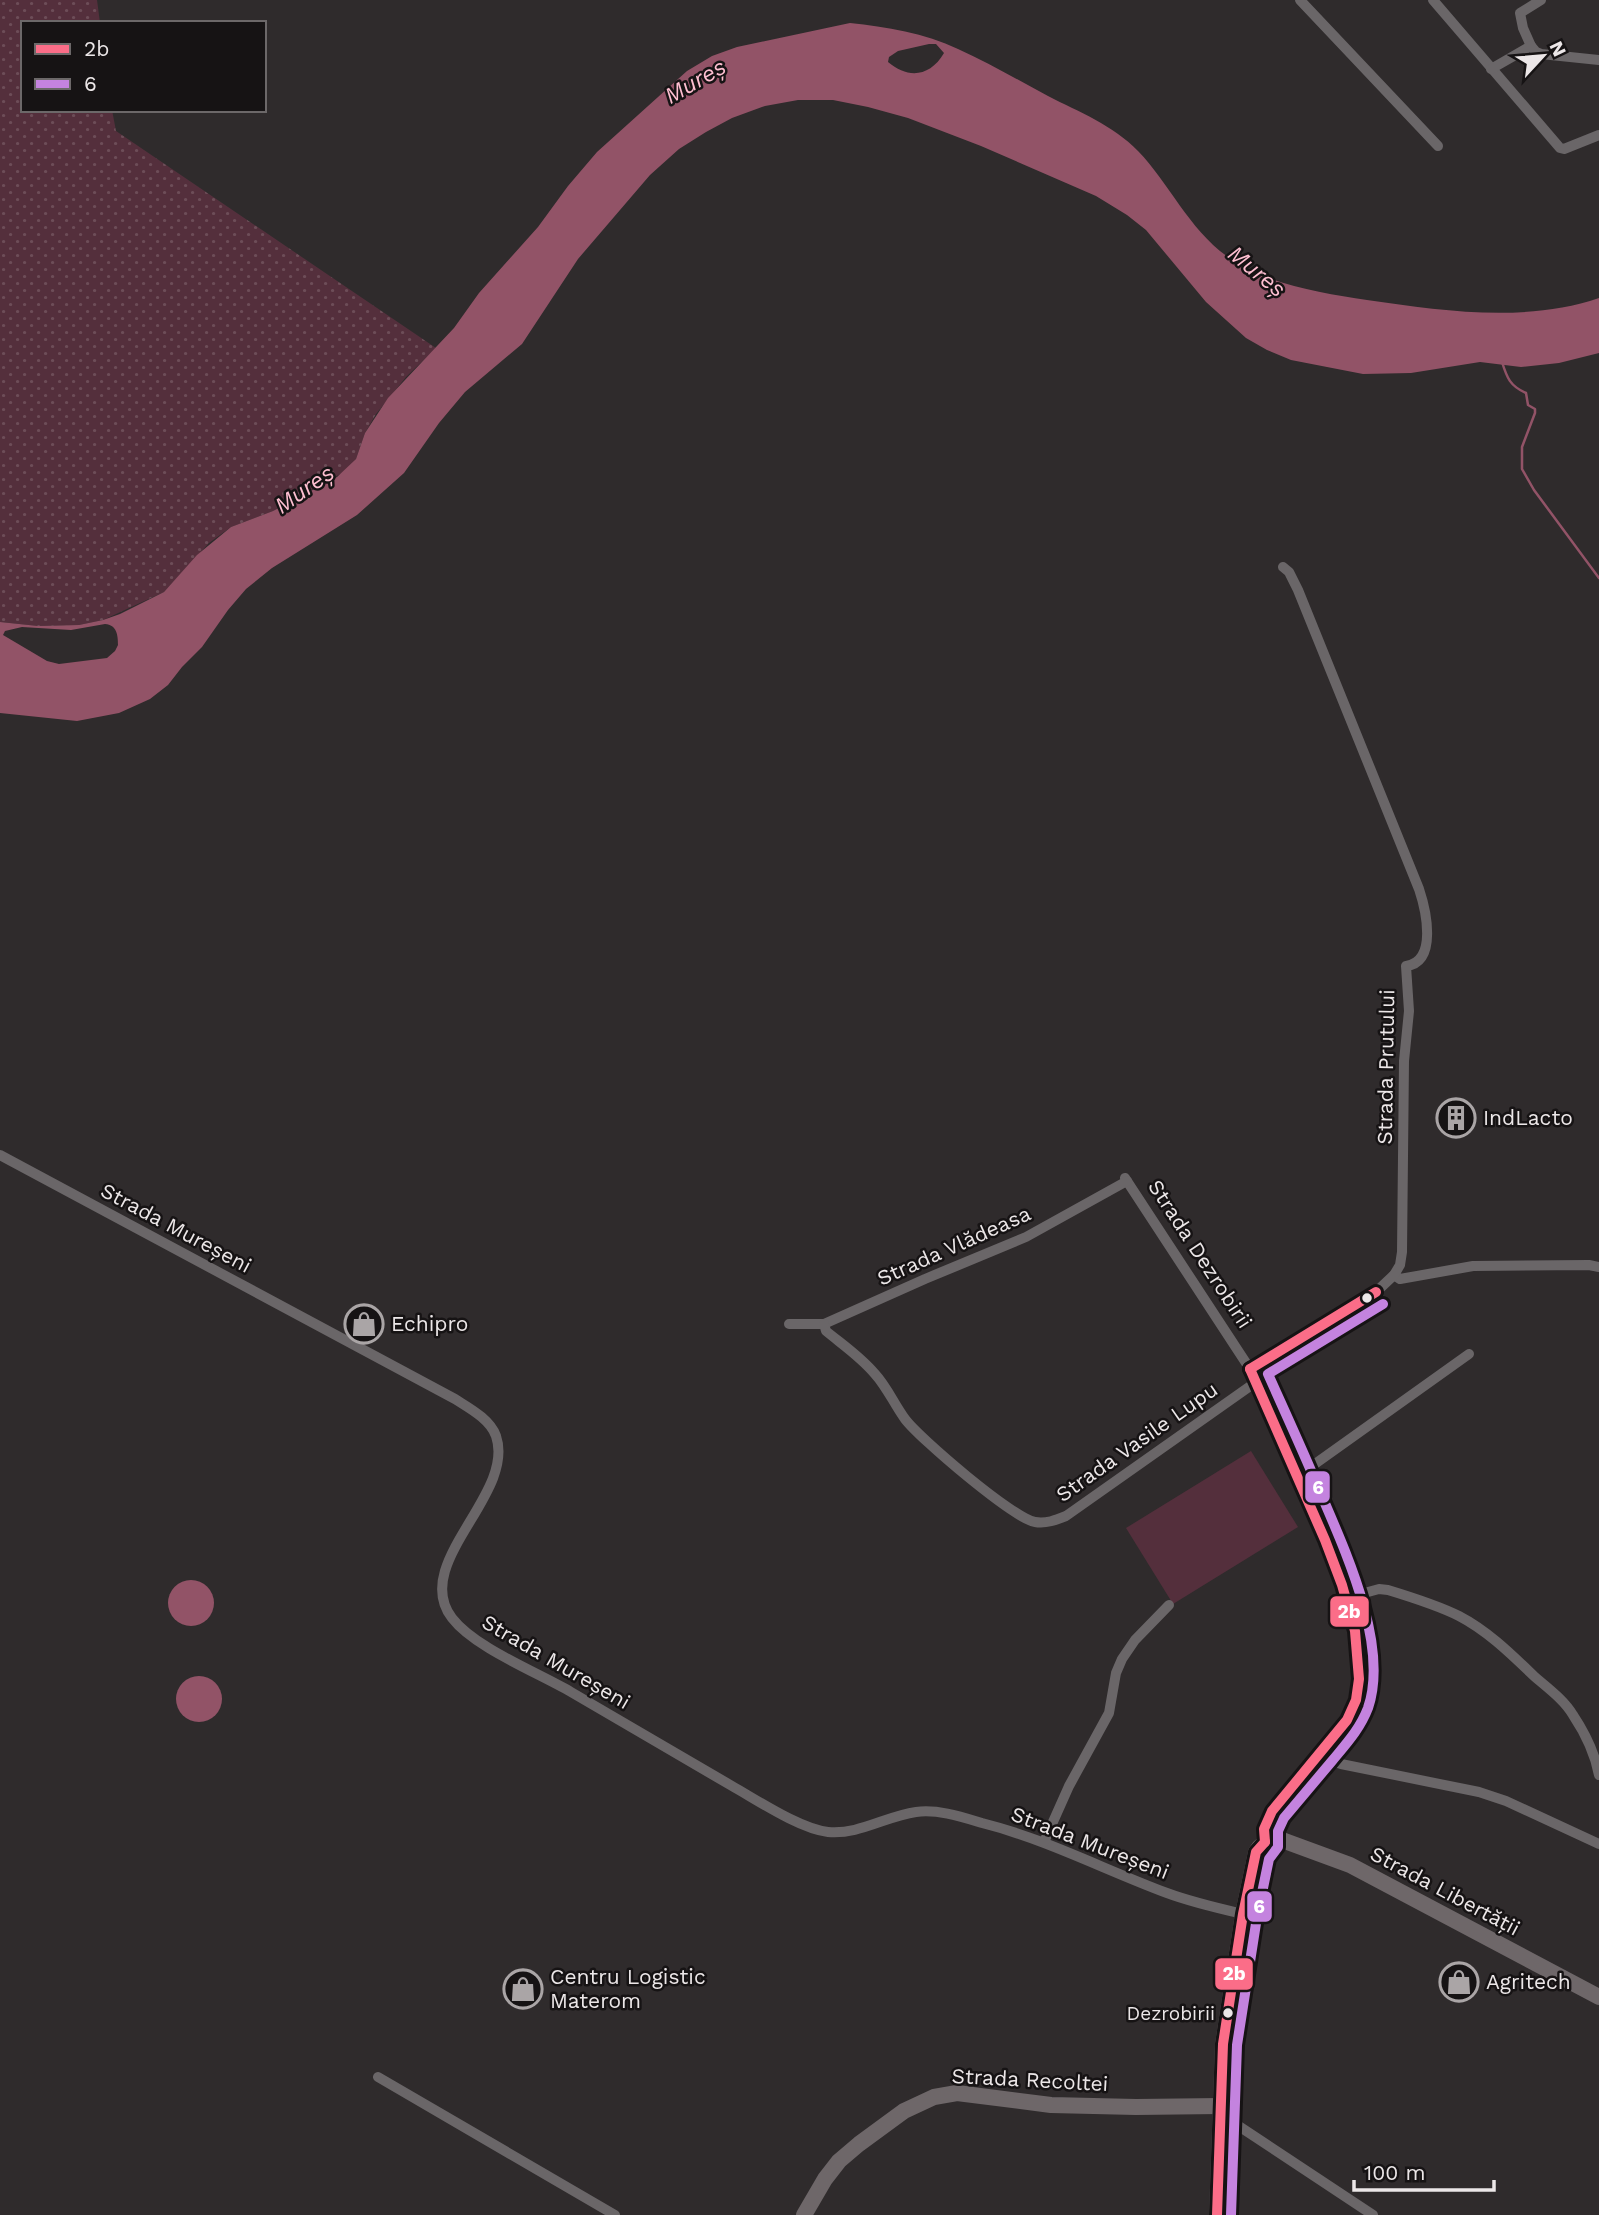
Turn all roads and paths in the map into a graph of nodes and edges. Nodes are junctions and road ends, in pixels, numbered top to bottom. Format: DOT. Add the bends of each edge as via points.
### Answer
graph roads {
  1 [pos="1433,0"];
  2 [pos="1541,0"];
  3 [pos="1303,1"];
  4 [pos="1531,46"];
  5 [pos="1599,60"];
  6 [pos="1491,69"];
  7 [pos="1599,135"];
  8 [pos="1438,146"];
  9 [pos="1283,567"];
  10 [pos="0,1155"];
  11 [pos="1126,1180"];
  12 [pos="1599,1267"];
  13 [pos="1394,1275"];
  14 [pos="789,1324"];
  15 [pos="824,1324"];
  16 [pos="1469,1354"];
  17 [pos="1250,1369"];
  18 [pos="1256,1382"];
  19 [pos="1298,1476"];
  20 [pos="1346,1598"];
  21 [pos="1168,1605"];
  22 [pos="1320,1753"];
  23 [pos="1599,1775"];
  24 [pos="1044,1842"];
  25 [pos="1265,1842"];
  26 [pos="1599,1844"];
  27 [pos="1243,1914"];
  28 [pos="1599,1997"];
  29 [pos="377,2077"];
  30 [pos="1220,2109"];
  31 [pos="615,2215"];
  32 [pos="804,2215"];
  33 [pos="1217,2215"];
  34 [pos="1373,2215"];
  1 -- 6 [label="street"];
  2 -- 4 [label="street" via="1520,13"];
  3 -- 8 [label="street"];
  4 -- 5 [label="street" via="1541,54"];
  4 -- 6 [label="street"];
  6 -- 7 [label="street" via="1560,148"];
  9 -- 13 [label="street, Strada Prutului" via="1298,590 1425,908 1425,949 1421,960 1406,966 1409,1011 1404,1061 1402,1252"];
  10 -- 24 [label="street, Strada Mureșeni" via="481,1416 496,1434 495,1474 443,1581 442,1600 466,1632 762,1804 810,1827 829,1832 852,1830 918,1811 943,1813"];
  11 -- 15 [label="street, Strada Vlădeasa" via="1026,1237"];
  11 -- 17 [label="street, Strada Dezrobirii"];
  12 -- 13 [label="street" via="1473,1266 1400,1279"];
  13 -- 17 [label="street" via="1376,1292"];
  14 -- 15 [label="street, Strada Vlădeasa"];
  15 -- 18 [label="street, Strada Vasile Lupu" via="826,1331 877,1376 905,1420 930,1446 1033,1522 1066,1516"];
  16 -- 19 [label="street"];
  17 -- 18 [label="street, Strada Dezrobirii"];
  18 -- 19 [label="street, Strada Dezrobirii"];
  19 -- 20 [label="street, Strada Dezrobirii"];
  20 -- 22 [label="street, Strada Dezrobirii" via="1357,1655 1358,1693 1348,1720"];
  20 -- 23 [label="street" via="1388,1590 1474,1625 1572,1713"];
  21 -- 24 [label="street" via="1122,1659 1109,1713"];
  22 -- 25 [label="street, Strada Dezrobirii" via="1272,1811 1264,1829"];
  22 -- 26 [label="street" via="1341,1764 1479,1792"];
  24 -- 27 [label="street, Strada Mureșeni" via="1169,1894"];
  25 -- 27 [label="main road, Strada Dezrobirii" via="1256,1852"];
  25 -- 28 [label="main road, Strada Libertății" via="1282,1840 1350,1865"];
  27 -- 30 [label="main road, Strada Dezrobirii" via="1223,2044"];
  29 -- 31 [label="street"];
  30 -- 32 [label="main road, Strada Recoltei" via="1051,2105 957,2093 934,2097 904,2111 839,2161"];
  30 -- 33 [label="main road, Strada Dezrobirii"];
  30 -- 34 [label="street"];
}
